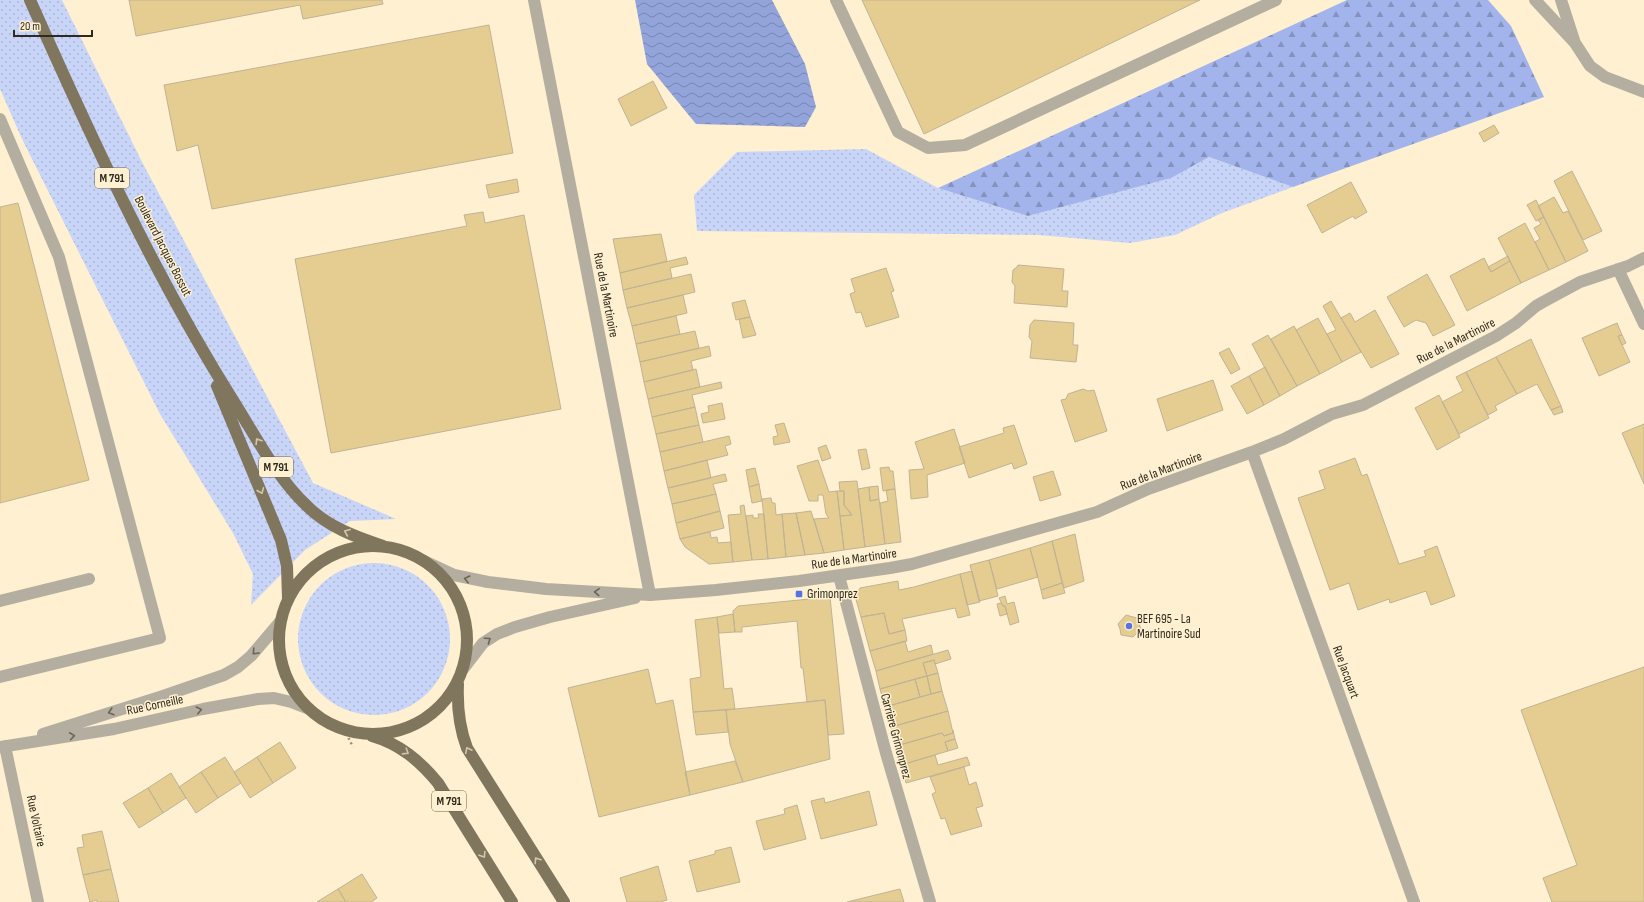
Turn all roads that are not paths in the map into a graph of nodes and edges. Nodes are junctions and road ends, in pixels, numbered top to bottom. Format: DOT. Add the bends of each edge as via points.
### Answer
graph roads {
  1 [pos="30,0"];
  2 [pos="534,0"];
  3 [pos="836,0"];
  4 [pos="1276,0"];
  5 [pos="1535,0"];
  6 [pos="1561,0"];
  7 [pos="1575,43"];
  8 [pos="1644,92"];
  9 [pos="0,119"];
  10 [pos="1644,258"];
  11 [pos="1618,269"];
  12 [pos="1644,324"];
  13 [pos="202,352"];
  14 [pos="1252,452"];
  15 [pos="383,546"];
  16 [pos="424,561"];
  17 [pos="839,576"];
  18 [pos="89,580"];
  19 [pos="650,595"];
  20 [pos="288,600"];
  21 [pos="0,601"];
  22 [pos="280,622"];
  23 [pos="463,669"];
  24 [pos="0,677"];
  25 [pos="458,682"];
  26 [pos="309,709"];
  27 [pos="357,733"];
  28 [pos="3,746"];
  29 [pos="38,902"];
  30 [pos="512,902"];
  31 [pos="564,902"];
  32 [pos="930,902"];
  33 [pos="1414,902"];
  1 -- 13 [label="main road, Boulevard Jacques Bossut / M 791" via="135,224"];
  2 -- 19 [label="street, Rue de la Martinoire"];
  3 -- 4 [label="street" via="898,132 928,148 965,145"];
  5 -- 7 [label="street"];
  6 -- 7 [label="street"];
  7 -- 8 [label="street" via="1590,66 1605,77"];
  9 -- 24 [label="street" via="59,257 160,638"];
  10 -- 11 [label="street, Rue de la Martinoire"];
  11 -- 12 [label="street"];
  11 -- 14 [label="street, Rue de la Martinoire" via="1580,282 1543,302 1506,331 1362,405 1332,414"];
  15 -- 13 [label="main road, Boulevard Jacques Bossut / M 791, one-way" via="342,530 307,507 269,458"];
  13 -- 20 [label="main road, Boulevard Jacques Bossut / M 791, one-way" via="277,530 287,566"];
  14 -- 17 [label="street, Rue de la Martinoire" via="1148,489 1097,512 929,560"];
  14 -- 33 [label="street, Rue Jacquart"];
  15 -- 16 [label="main road" via="411,554"];
  15 -- 20 [label="main road" via="354,548 326,558 304,576"];
  19 -- 16 [label="street, Rue de la Martinoire, one-way" via="488,582 454,575"];
  16 -- 23 [label="main road" via="445,579 462,609 468,642"];
  17 -- 19 [label="street, Rue de la Martinoire"];
  17 -- 32 [label="street, Carrière Grimonprez" via="886,753"];
  18 -- 21 [label="street"];
  23 -- 19 [label="street, Rue de la Martinoire, one-way" via="483,643 503,632 550,618"];
  20 -- 22 [label="main road"];
  22 -- 26 [label="main road" via="281,663 292,688"];
  22 -- 28 [label="street, Rue Corneille, one-way" via="251,656 238,668 224,675"];
  23 -- 25 [label="main road"];
  25 -- 27 [label="main road" via="433,713 410,727 384,734"];
  31 -- 25 [label="main road, one-way" via="467,748 458,717"];
  26 -- 27 [label="main road" via="320,718"];
  28 -- 26 [label="street, Rue Corneille, one-way" via="114,729 258,699 274,698"];
  27 -- 30 [label="main road, M 791, one-way" via="394,744 425,767 438,782"];
  28 -- 29 [label="street, Rue Voltaire"];
}
